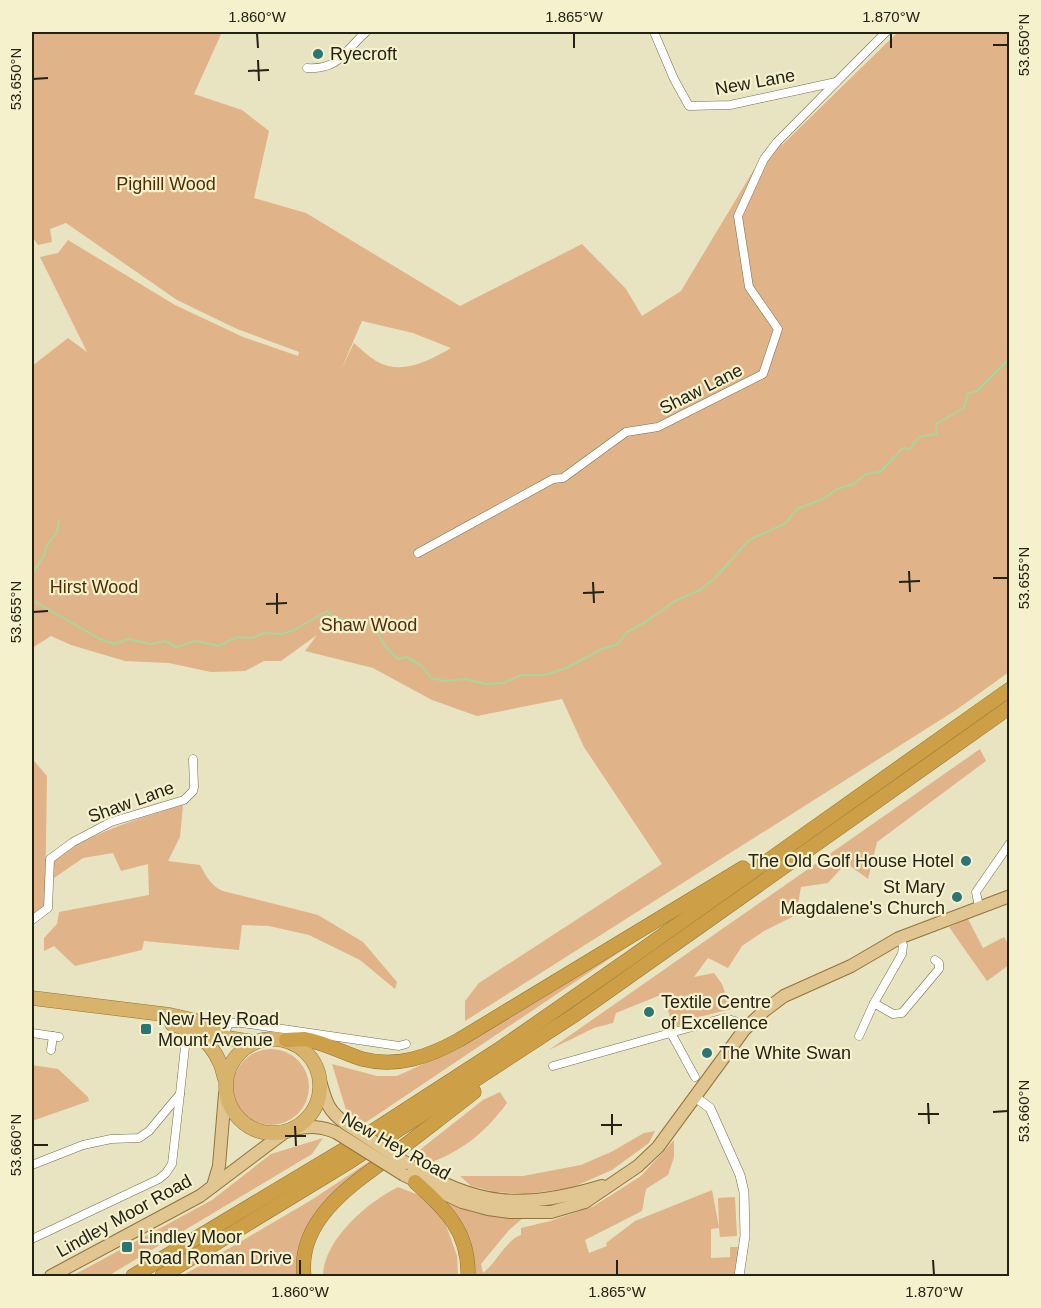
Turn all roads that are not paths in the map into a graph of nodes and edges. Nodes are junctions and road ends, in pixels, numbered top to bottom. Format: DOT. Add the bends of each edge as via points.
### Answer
graph roads {
  1 [pos="366,32"];
  2 [pos="654,32"];
  3 [pos="885,32"];
  4 [pos="307,68"];
  5 [pos="836,82"];
  6 [pos="418,553"];
  7 [pos="1010,689"];
  8 [pos="1010,707"];
  9 [pos="193,759"];
  10 [pos="841,808"];
  11 [pos="1010,843"];
  12 [pos="1010,896"];
  13 [pos="979,907"];
  14 [pos="32,921"];
  15 [pos="899,938"];
  16 [pos="935,960"];
  17 [pos="32,996"];
  18 [pos="874,1004"];
  19 [pos="32,1005"];
  20 [pos="576,1014"];
  21 [pos="744,1030"];
  22 [pos="32,1033"];
  23 [pos="671,1033"];
  24 [pos="859,1036"];
  25 [pos="186,1037"];
  26 [pos="224,1037"];
  27 [pos="286,1040"];
  28 [pos="253,1042"];
  29 [pos="406,1044"];
  30 [pos="51,1050"];
  31 [pos="217,1057"];
  32 [pos="553,1066"];
  33 [pos="695,1077"];
  34 [pos="225,1079"];
  35 [pos="320,1081"];
  36 [pos="225,1094"];
  37 [pos="180,1095"];
  38 [pos="695,1097"];
  39 [pos="341,1128"];
  40 [pos="289,1130"];
  41 [pos="32,1165"];
  42 [pos="409,1173"];
  43 [pos="615,1181"];
  44 [pos="213,1187"];
  45 [pos="32,1239"];
  46 [pos="51,1276"];
  47 [pos="133,1276"];
  48 [pos="162,1276"];
  49 [pos="304,1276"];
  50 [pos="468,1276"];
  51 [pos="739,1276"];
  1 -- 4 [label="street" via="339,61 320,69"];
  2 -- 5 [label="street, New Lane" via="688,106 730,105"];
  3 -- 5 [label="street"];
  5 -- 6 [label="street, Shaw Lane" via="764,159 738,216 749,287 778,329 763,374 658,427 626,432 563,478 544,484"];
  7 -- 10 [label="highway"];
  8 -- 20 [label="highway"];
  9 -- 14 [label="street, Shaw Lane" via="194,787 184,800 111,822 50,859 48,908"];
  10 -- 27 [label="highway" via="427,1056 378,1062 305,1039"];
  10 -- 47 [label="highway" via="504,1046 345,1149"];
  11 -- 13 [label="street" via="976,892"];
  12 -- 13 [label="main road, New Hey Road"];
  13 -- 15 [label="main road, New Hey Road"];
  15 -- 18 [label="street" via="902,954"];
  15 -- 21 [label="main road, New Hey Road" via="851,966 784,996"];
  16 -- 18 [label="street" via="939,969 902,1014 893,1014"];
  17 -- 26 [label="highway" via="170,1015 197,1021"];
  18 -- 24 [label="street"];
  19 -- 31 [label="highway" via="165,1022 196,1032"];
  20 -- 48 [label="highway" via="349,1162"];
  20 -- 49 [label="highway" via="343,1193 325,1211 307,1244"];
  21 -- 23 [label="street" via="735,1021 724,1018"];
  21 -- 38 [label="main road, New Hey Road"];
  22 -- 30 [label="street" via="56,1036"];
  23 -- 32 [label="street"];
  23 -- 33 [label="street"];
  25 -- 37 [label="street"];
  26 -- 28 [label="highway"];
  26 -- 29 [label="street" via="229,1023 242,1023"];
  26 -- 31 [label="highway"];
  27 -- 28 [label="highway"];
  27 -- 35 [label="highway" via="311,1057"];
  28 -- 34 [label="highway" via="232,1060"];
  31 -- 34 [label="highway"];
  34 -- 36 [label="highway"];
  35 -- 39 [label="main road, New Hey Road" via="327,1106"];
  35 -- 40 [label="highway" via="313,1111 304,1122"];
  36 -- 40 [label="highway" via="243,1124 270,1134"];
  36 -- 44 [label="main road, Lindley Moor Road" via="219,1166"];
  37 -- 41 [label="street" via="139,1138 97,1142"];
  37 -- 45 [label="street" via="172,1164 166,1173"];
  38 -- 43 [label="main road, New Hey Road" via="658,1147"];
  38 -- 51 [label="street" via="710,1108 741,1175 746,1228"];
  39 -- 40 [label="main road, New Hey Road" via="310,1126"];
  39 -- 42 [label="main road, New Hey Road, bridge"];
  40 -- 44 [label="main road, Lindley Moor Road"];
  42 -- 43 [label="main road, New Hey Road" via="491,1199 517,1202 566,1197"];
  42 -- 43 [label="main road, New Hey Road" via="462,1202 531,1213 551,1212 585,1202"];
  42 -- 50 [label="highway" via="440,1204 461,1234"];
  44 -- 46 [label="main road, Lindley Moor Road"];
}
